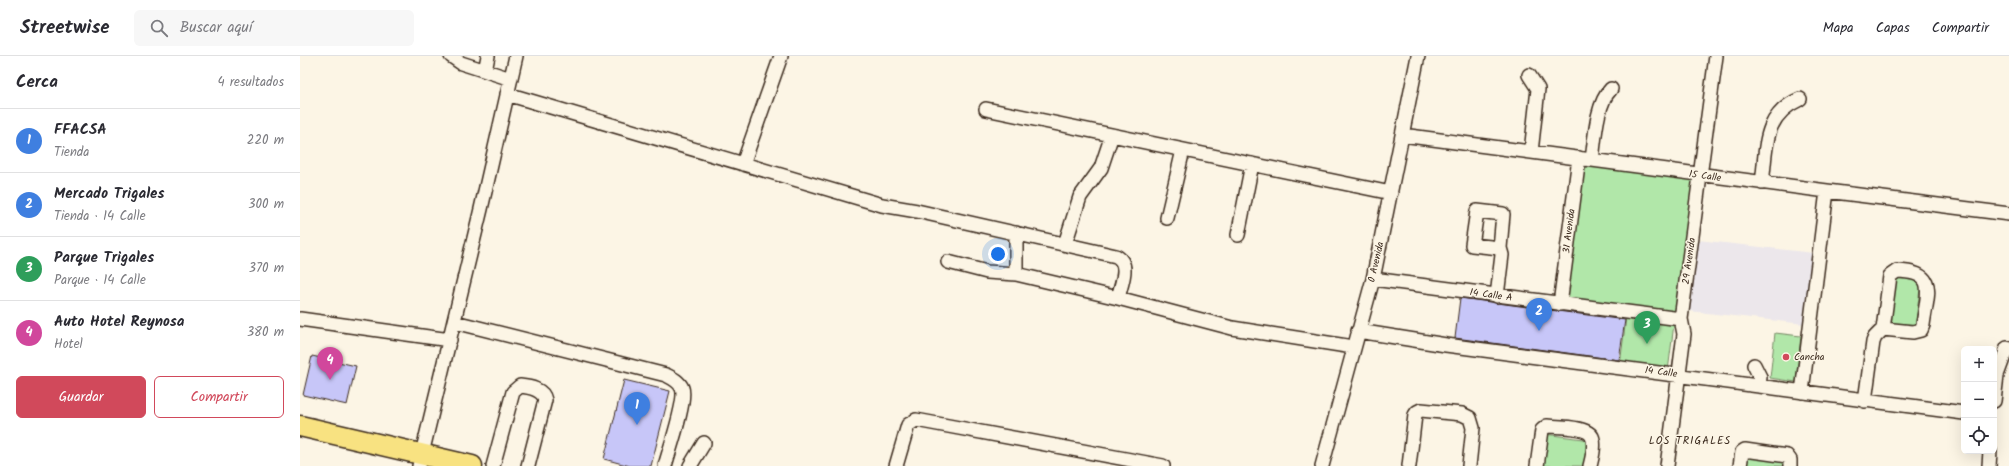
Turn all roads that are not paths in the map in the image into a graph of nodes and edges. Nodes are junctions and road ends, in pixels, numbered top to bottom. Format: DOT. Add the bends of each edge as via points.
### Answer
graph roads {
  1 [pos="451,56"];
  2 [pos="488,56"];
  3 [pos="516,56"];
  4 [pos="781,56"];
  5 [pos="1418,56"];
  6 [pos="1716,56"];
  7 [pos="485,71"];
  8 [pos="1530,75"];
  9 [pos="511,79"];
  10 [pos="1611,89"];
  11 [pos="507,94"];
  12 [pos="1800,99"];
  13 [pos="986,110"];
  14 [pos="1112,135"];
  15 [pos="1402,135"];
  16 [pos="1183,150"];
  17 [pos="1531,152"];
  18 [pos="1578,158"];
  19 [pos="1592,160"];
  20 [pos="743,164"];
  21 [pos="1252,164"];
  22 [pos="1700,175"];
  23 [pos="1762,183"];
  24 [pos="1826,191"];
  25 [pos="1391,193"];
  26 [pos="2009,214"];
  27 [pos="1167,218"];
  28 [pos="1016,233"];
  29 [pos="1238,235"];
  30 [pos="1065,244"];
  31 [pos="1500,248"];
  32 [pos="948,262"];
  33 [pos="1016,274"];
  34 [pos="1373,278"];
  35 [pos="1497,296"];
  36 [pos="1118,298"];
  37 [pos="1560,304"];
  38 [pos="300,319"];
  39 [pos="1681,319"];
  40 [pos="455,322"];
  41 [pos="1883,328"];
  42 [pos="1358,331"];
  43 [pos="450,340"];
  44 [pos="1353,347"];
  45 [pos="2007,348"];
  46 [pos="1754,366"];
  47 [pos="1679,374"];
  48 [pos="1996,382"];
  49 [pos="1759,386"];
  50 [pos="1802,392"];
  51 [pos="1865,401"];
  52 [pos="1961,413"];
  53 [pos="300,426"];
  54 [pos="704,443"];
  55 [pos="1990,454"];
  56 [pos="420,460"];
  57 [pos="1789,462"];
  58 [pos="472,466"];
  59 [pos="493,466"];
  60 [pos="528,466"];
  61 [pos="665,466"];
  62 [pos="690,466"];
  63 [pos="896,466"];
  64 [pos="1163,466"];
  65 [pos="1322,466"];
  66 [pos="1410,466"];
  67 [pos="1469,466"];
  68 [pos="1537,466"];
  69 [pos="1590,466"];
  70 [pos="1666,466"];
  71 [pos="1740,466"];
  72 [pos="1989,466"];
  1 -- 7 [label="street" via="461,63"];
  2 -- 7 [label="street"];
  3 -- 9 [label="street"];
  4 -- 20 [label="street"];
  5 -- 15 [label="street, 0 Avenida"];
  6 -- 22 [label="street, 29 Avenida"];
  7 -- 9 [label="street"];
  8 -- 17 [label="street" via="1538,89"];
  9 -- 11 [label="street"];
  10 -- 19 [label="street" via="1605,94 1601,104"];
  11 -- 20 [label="street"];
  11 -- 40 [label="street"];
  12 -- 23 [label="street" via="1783,108 1772,121"];
  13 -- 14 [label="street"];
  14 -- 16 [label="street"];
  14 -- 30 [label="street" via="1101,168 1080,197"];
  15 -- 17 [label="street, 15 Calle"];
  15 -- 25 [label="street, 0 Avenida"];
  16 -- 21 [label="street"];
  16 -- 27 [label="street"];
  17 -- 18 [label="street, 15 Calle"];
  18 -- 19 [label="street, 15 Calle"];
  18 -- 37 [label="street, 31 Avenida"];
  19 -- 22 [label="street, 15 Calle"];
  20 -- 28 [label="street" via="882,205"];
  21 -- 25 [label="street"];
  21 -- 29 [label="street"];
  22 -- 23 [label="street, 15 Calle"];
  22 -- 39 [label="street, 29 Avenida"];
  23 -- 24 [label="street, 15 Calle"];
  24 -- 26 [label="street, 15 Calle"];
  24 -- 50 [label="street"];
  25 -- 34 [label="street, 0 Avenida"];
  28 -- 30 [label="street"];
  28 -- 33 [label="street"];
  30 -- 36 [label="street" via="1121,258 1125,266"];
  31 -- 31 [label="street" via="1503,214 1477,211 1472,245"];
  31 -- 35 [label="street" via="1502,255"];
  32 -- 33 [label="street" via="987,272"];
  33 -- 36 [label="street"];
  34 -- 35 [label="street, 14 Calle A"];
  34 -- 42 [label="street, 0 Avenida"];
  35 -- 37 [label="street, 14 Calle A"];
  36 -- 44 [label="street" via="1239,329"];
  37 -- 39 [label="street, 14 Calle A"];
  38 -- 43 [label="street"];
  39 -- 47 [label="street, 29 Avenida" via="1684,334"];
  40 -- 43 [label="street"];
  40 -- 61 [label="street" via="666,375 679,382 683,395"];
  41 -- 41 [label="street" via="1889,278 1893,272 1916,273 1924,278 1927,287 1923,325 1919,331"];
  41 -- 51 [label="street" via="1873,342"];
  42 -- 44 [label="street, 0 Avenida"];
  42 -- 47 [label="street, 14 Calle" via="1446,345"];
  43 -- 56 [label="street"];
  44 -- 65 [label="street, 0 Avenida"];
  45 -- 48 [label="street"];
  46 -- 49 [label="street" via="1760,377"];
  47 -- 49 [label="street, 14 Calle"];
  47 -- 70 [label="street, 29 Avenida"];
  49 -- 50 [label="street, 14 Calle"];
  50 -- 51 [label="street, 14 Calle"];
  51 -- 52 [label="street, 14 Calle"];
  53 -- 56 [label="highway"];
  54 -- 62 [label="street"];
  55 -- 72 [label="street"];
  56 -- 58 [label="highway"];
  57 -- 71 [label="street" via="1745,450 1742,452"];
  59 -- 60 [label="street" via="513,392 520,386 540,391 545,400"];
  63 -- 64 [label="street" via="908,425 916,420"];
  66 -- 67 [label="street" via="1417,412 1423,410 1470,418 1473,428"];
  68 -- 69 [label="street" via="1542,430 1547,426 1584,430 1592,436 1594,441"];
}
